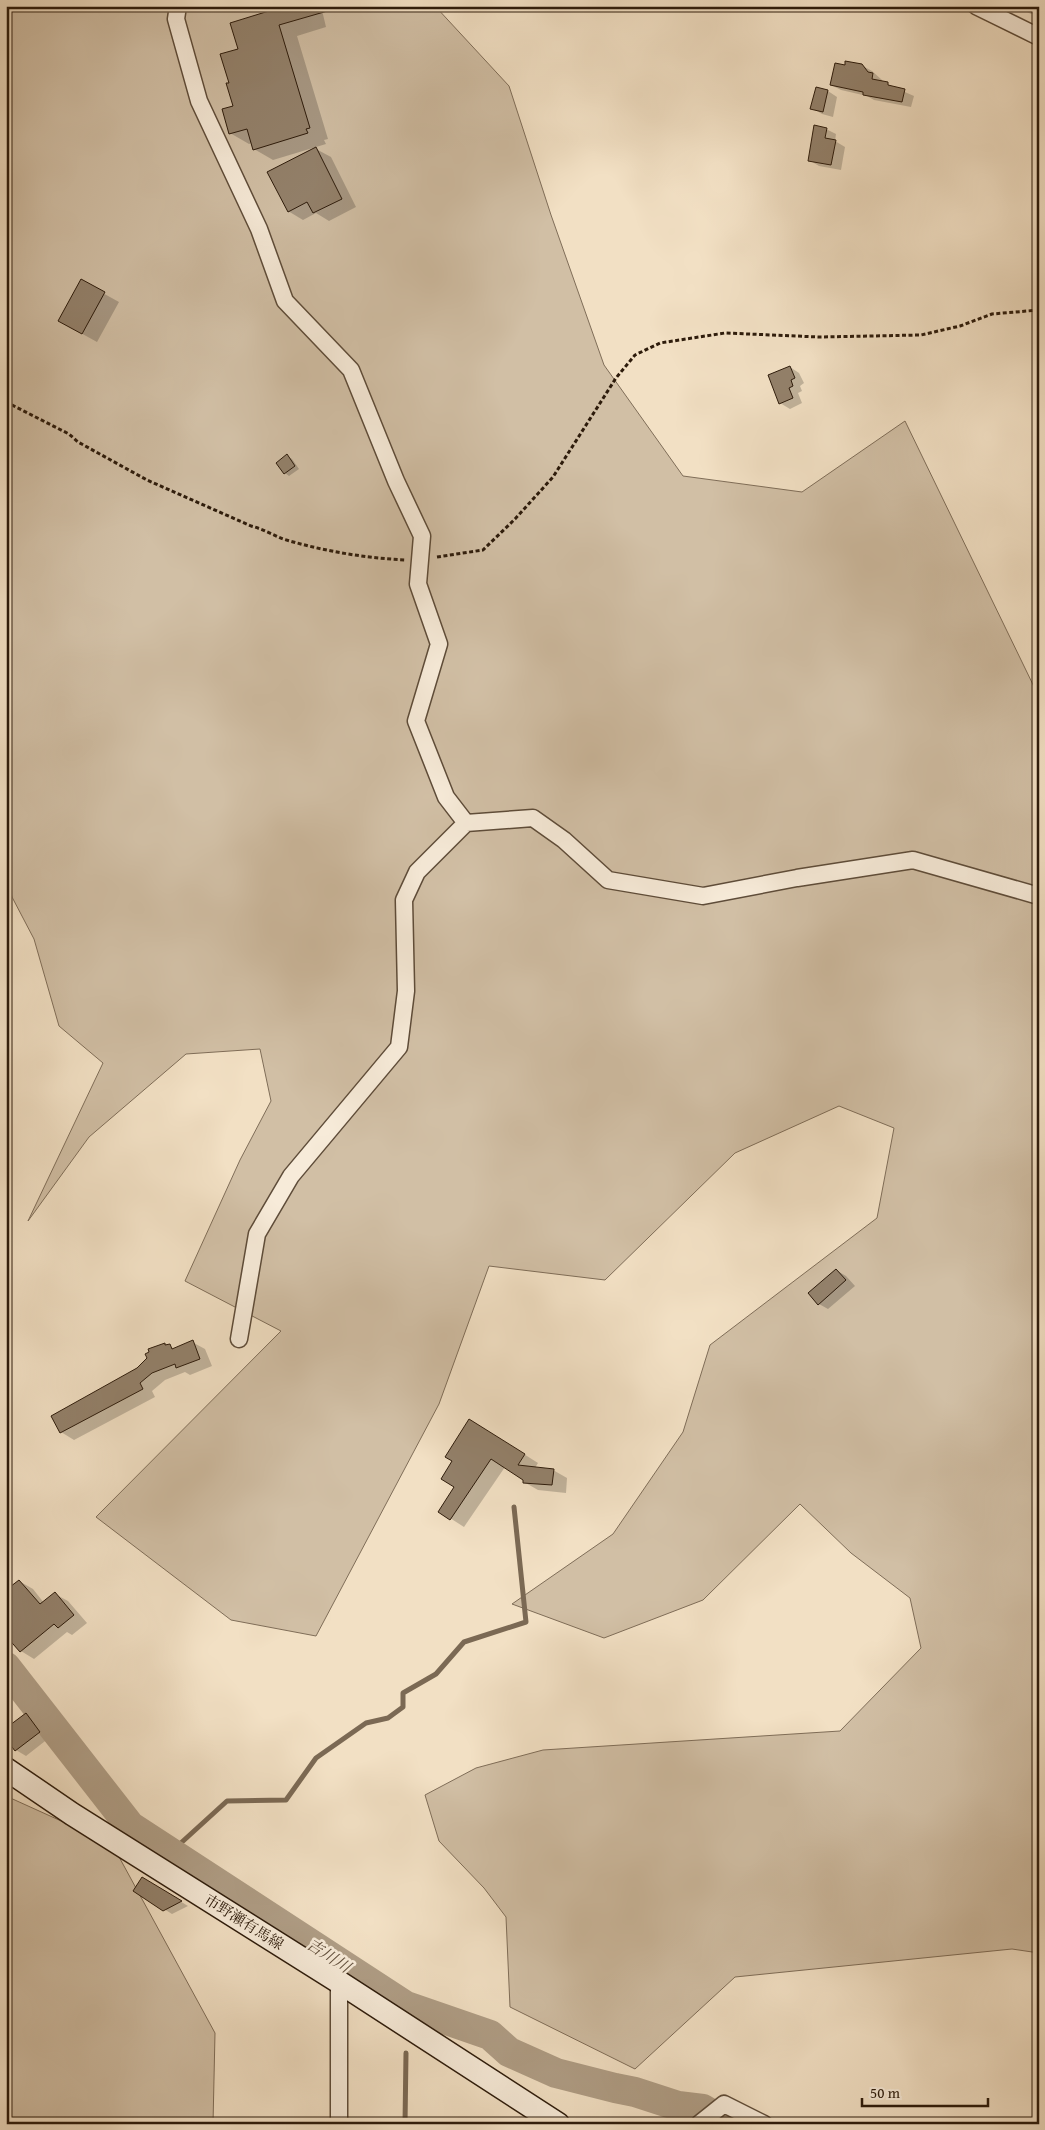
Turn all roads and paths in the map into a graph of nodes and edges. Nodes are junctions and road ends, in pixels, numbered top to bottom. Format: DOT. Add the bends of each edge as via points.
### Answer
graph roads {
  1 [pos="178,6"];
  2 [pos="976,6"];
  3 [pos="1039,38"];
  4 [pos="1039,310"];
  5 [pos="6,402"];
  6 [pos="419,560"];
  7 [pos="466,823"];
  8 [pos="1039,896"];
  9 [pos="239,1339"];
  10 [pos="6,1769"];
  11 [pos="339,1982"];
  12 [pos="339,2124"];
  13 [pos="558,2124"];
  14 [pos="699,2124"];
  15 [pos="764,2124"];
  1 -- 6 [label="street" via="176,19 198,100 259,229 285,301 350,370 422,536"];
  2 -- 3 [label="street"];
  4 -- 6 [label="path" via="992,314 921,335 819,337 724,333 660,343 635,356 616,378 553,477 483,550"];
  5 -- 6 [label="path" via="148,480 281,538 350,555"];
  6 -- 7 [label="street" via="418,584 439,644 416,721 446,797"];
  7 -- 8 [label="street" via="533,818 564,840 608,880 703,896 913,860"];
  7 -- 9 [label="street" via="417,872 404,900 406,991 399,1047 291,1176 257,1234"];
  10 -- 11 [label="main road, 市野瀬有馬線"];
  11 -- 12 [label="street"];
  11 -- 13 [label="main road, 市野瀬有馬線"];
  14 -- 15 [label="street" via="724,2104"];
}
